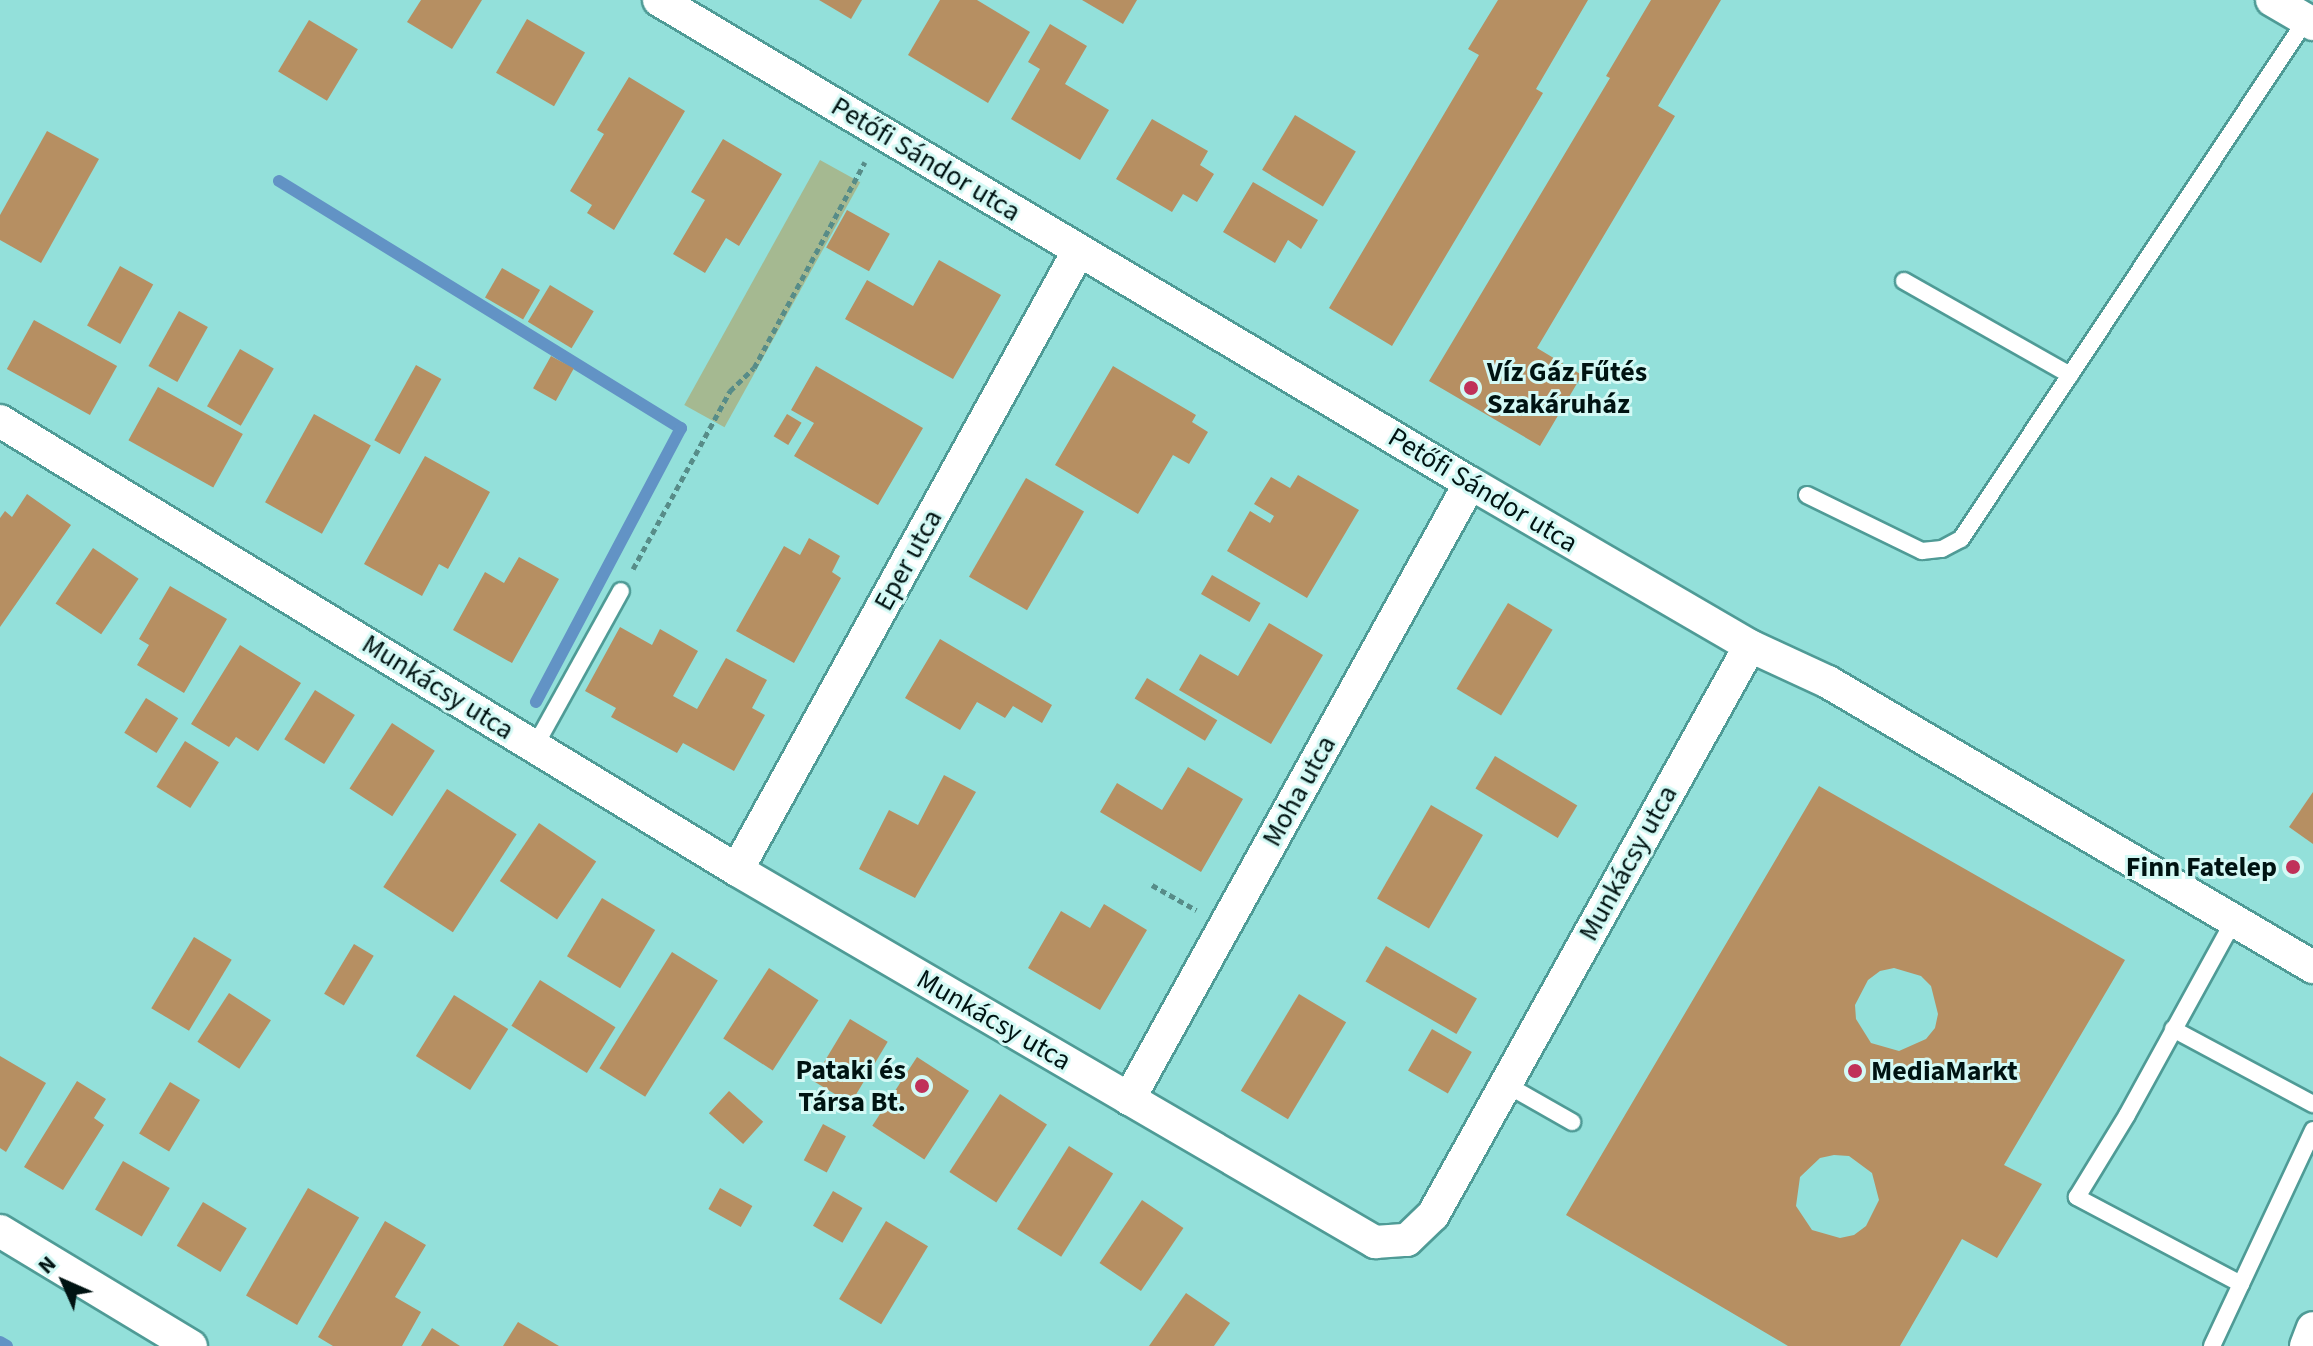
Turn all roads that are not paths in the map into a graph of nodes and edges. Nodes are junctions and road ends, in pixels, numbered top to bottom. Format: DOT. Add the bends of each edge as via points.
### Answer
graph roads {
  1 [pos="659,0"];
  2 [pos="2272,0"];
  3 [pos="2310,22"];
  4 [pos="1079,250"];
  5 [pos="1904,281"];
  6 [pos="2070,375"];
  7 [pos="0,421"];
  8 [pos="1470,483"];
  9 [pos="1807,495"];
  10 [pos="621,591"];
  11 [pos="1750,646"];
  12 [pos="535,746"];
  13 [pos="737,870"];
  14 [pos="2234,920"];
  15 [pos="2313,967"];
  16 [pos="2173,1029"];
  17 [pos="1507,1085"];
  18 [pos="1129,1099"];
  19 [pos="2313,1104"];
  20 [pos="1572,1122"];
  21 [pos="2313,1130"];
  22 [pos="0,1231"];
  23 [pos="2241,1284"];
  24 [pos="2312,1330"];
  25 [pos="191,1346"];
  26 [pos="2212,1346"];
  27 [pos="2305,1346"];
  1 -- 4 [label="street, Petőfi Sándor utca"];
  2 -- 3 [label="street"];
  3 -- 6 [label="lane"];
  4 -- 8 [label="street, Petőfi Sándor utca"];
  4 -- 13 [label="street, Eper utca"];
  5 -- 6 [label="lane"];
  6 -- 9 [label="lane" via="1961,539 1942,549 1922,551"];
  7 -- 12 [label="street, Munkácsy utca"];
  8 -- 11 [label="street, Petőfi Sándor utca"];
  8 -- 18 [label="street, Moha utca"];
  10 -- 12 [label="lane"];
  11 -- 14 [label="street, Petőfi Sándor utca" via="1828,682"];
  11 -- 17 [label="street, Munkácsy utca"];
  12 -- 13 [label="street, Munkácsy utca"];
  13 -- 18 [label="street, Munkácsy utca"];
  14 -- 15 [label="street, Petőfi Sándor utca"];
  14 -- 16 [label="lane"];
  16 -- 19 [label="lane"];
  16 -- 23 [label="lane" via="2077,1197"];
  17 -- 18 [label="street, Munkácsy utca" via="1433,1215 1407,1240 1375,1242"];
  17 -- 20 [label="lane"];
  21 -- 23 [label="lane"];
  22 -- 25 [label="street"];
  23 -- 26 [label="lane"];
  24 -- 27 [label="street"];
}
